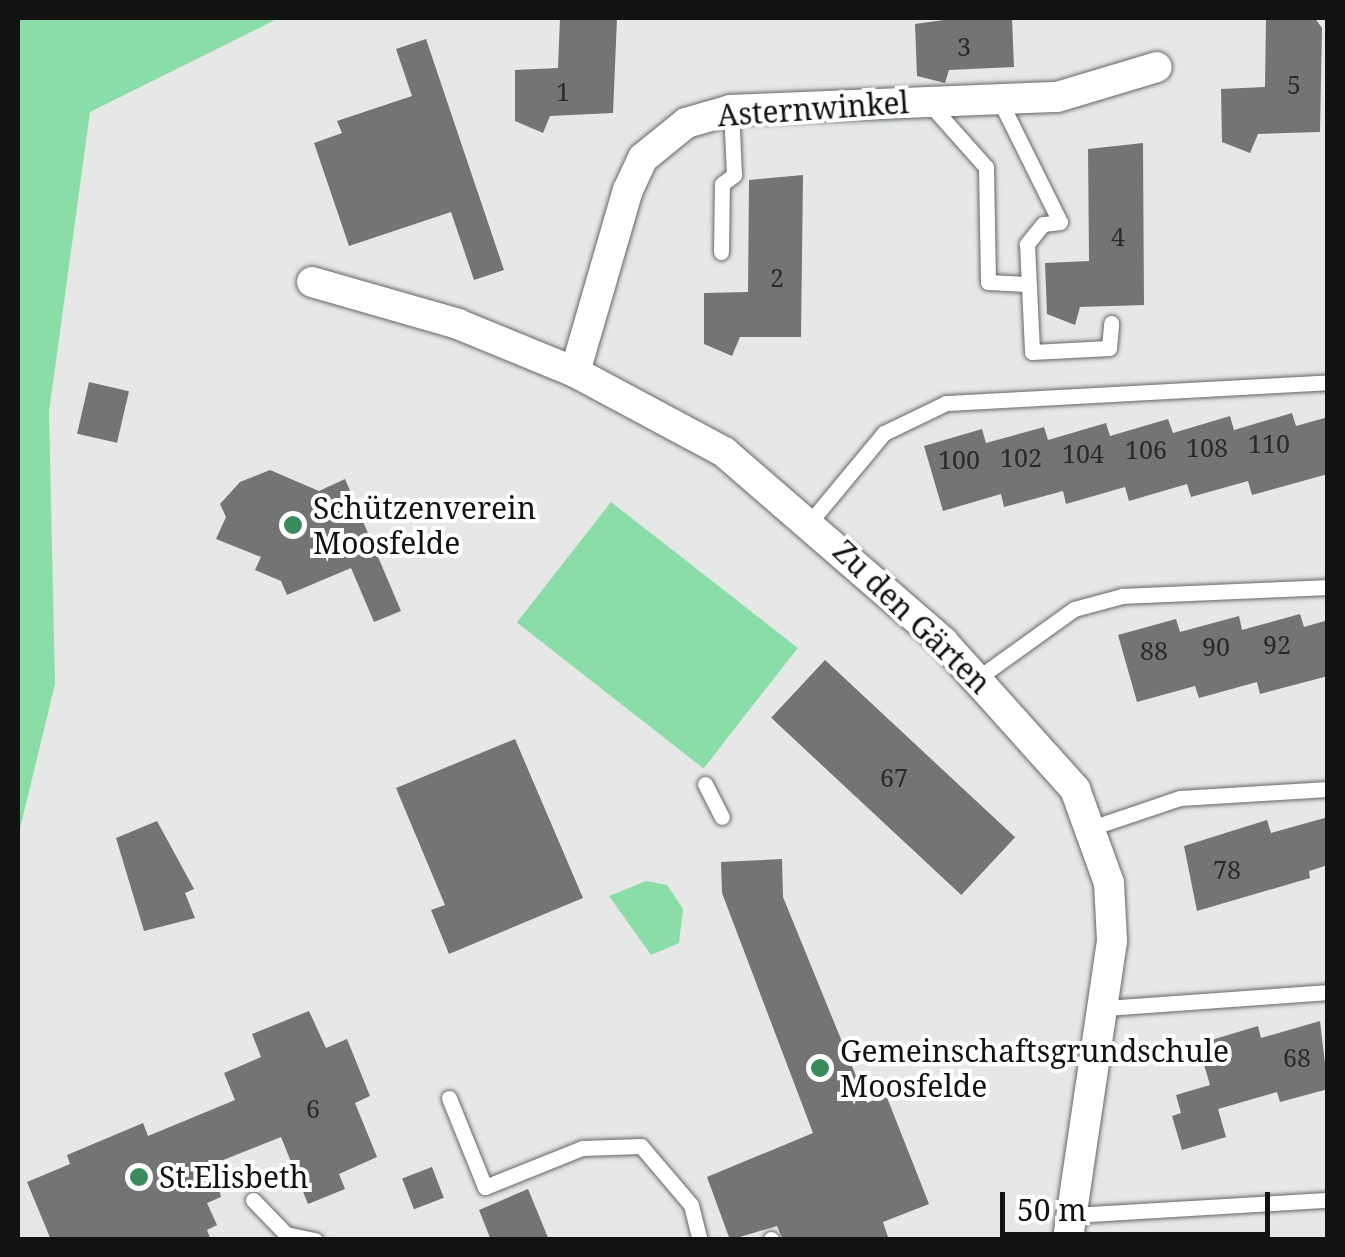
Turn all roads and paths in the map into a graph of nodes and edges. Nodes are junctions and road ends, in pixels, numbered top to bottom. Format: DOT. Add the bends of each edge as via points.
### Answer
graph roads {
  1 [pos="1157,68"];
  2 [pos="1000,99"];
  3 [pos="927,102"];
  4 [pos="731,110"];
  5 [pos="721,252"];
  6 [pos="312,282"];
  7 [pos="1027,284"];
  8 [pos="1110,323"];
  9 [pos="575,372"];
  10 [pos="1328,382"];
  11 [pos="810,522"];
  12 [pos="1328,587"];
  13 [pos="978,678"];
  14 [pos="706,784"];
  15 [pos="1328,789"];
  16 [pos="722,817"];
  17 [pos="1094,827"];
  18 [pos="1328,992"];
  19 [pos="1106,1008"];
  20 [pos="448,1098"];
  21 [pos="253,1200"];
  22 [pos="1328,1200"];
  23 [pos="1070,1227"];
  24 [pos="315,1240"];
  25 [pos="700,1240"];
  1 -- 2 [label="street, Asternwinkel" via="1090,92"];
  2 -- 3 [label="street, Asternwinkel"];
  2 -- 7 [label="lane" via="1060,222 1043,224 1027,244"];
  3 -- 4 [label="street, Asternwinkel"];
  3 -- 7 [label="lane" via="986,167 988,282"];
  4 -- 5 [label="lane" via="734,175 722,184"];
  4 -- 9 [label="street, Asternwinkel" via="686,123 643,158"];
  6 -- 9 [label="street, Zu den Gärten" via="409,306"];
  7 -- 8 [label="lane" via="1032,352 1109,348"];
  9 -- 11 [label="street, Zu den Gärten" via="724,452"];
  10 -- 11 [label="lane" via="946,403 884,433"];
  11 -- 13 [label="street, Zu den Gärten"];
  12 -- 13 [label="lane" via="1122,596 1074,609"];
  13 -- 17 [label="street, Zu den Gärten" via="1074,789"];
  14 -- 16 [label="lane"];
  15 -- 17 [label="lane" via="1180,798"];
  17 -- 19 [label="street, Zu den Gärten" via="1108,883"];
  18 -- 19 [label="lane"];
  19 -- 23 [label="street, Zu den Gärten"];
  20 -- 25 [label="lane" via="485,1186 582,1148 641,1146 690,1205"];
  21 -- 24 [label="lane" via="286,1234"];
  22 -- 23 [label="lane"];
}
